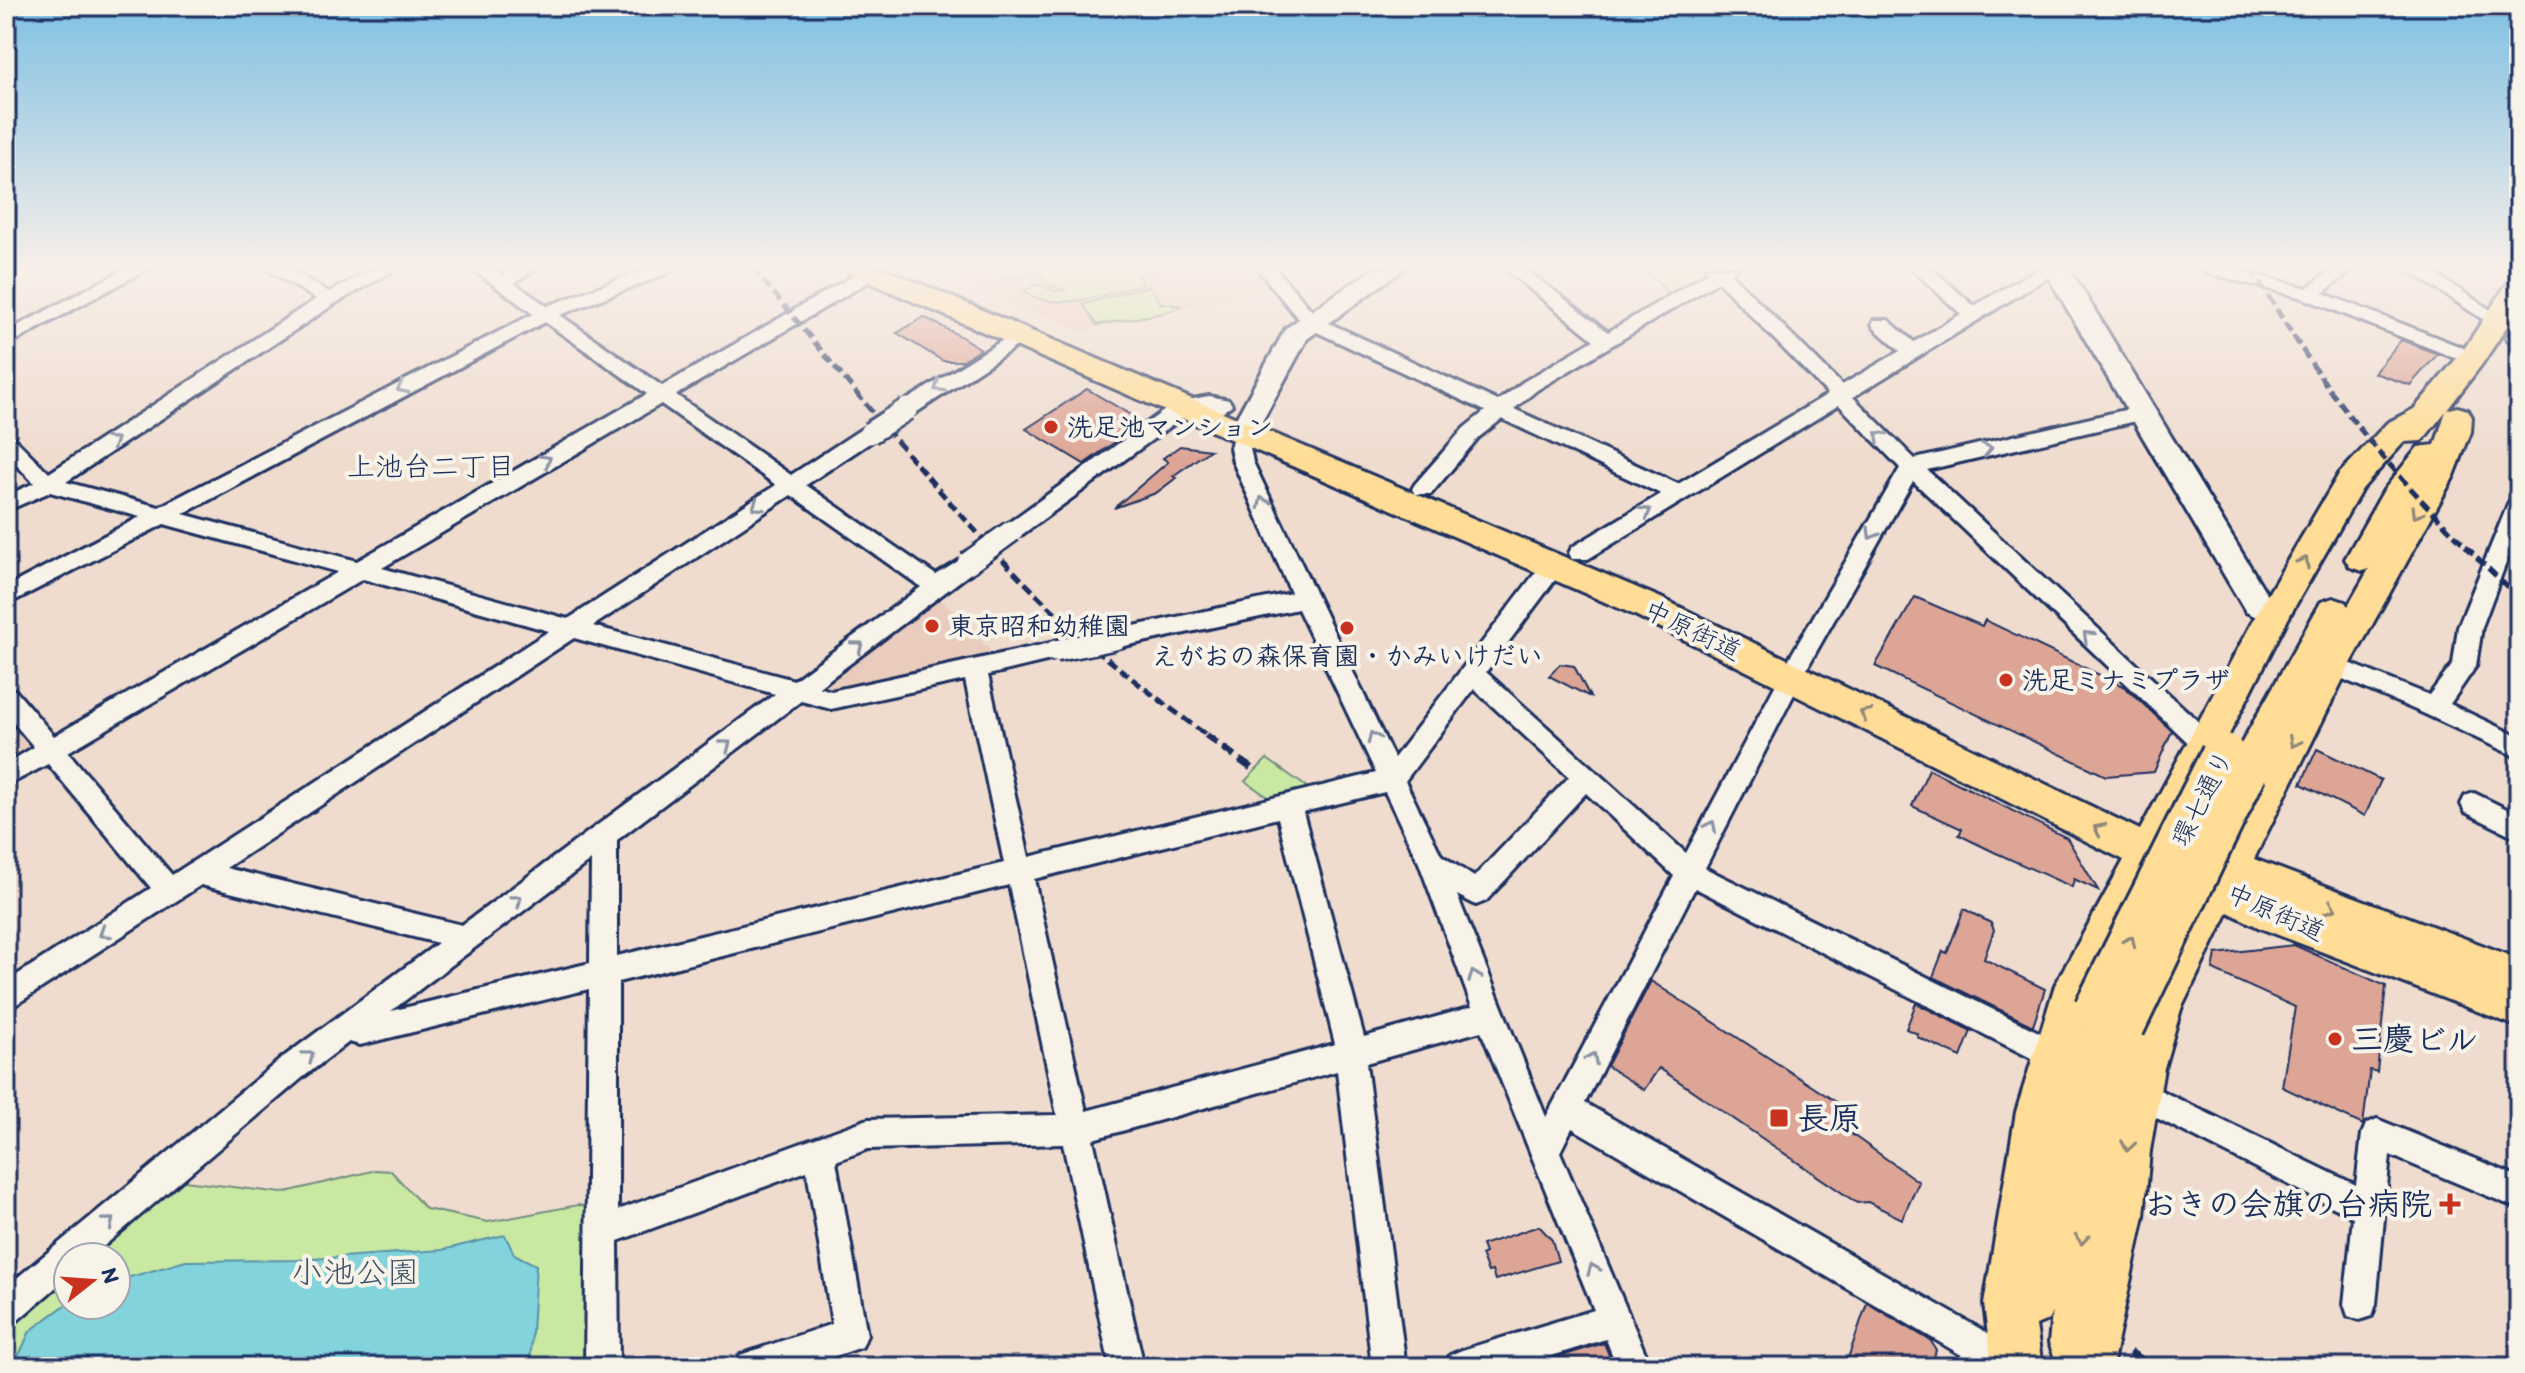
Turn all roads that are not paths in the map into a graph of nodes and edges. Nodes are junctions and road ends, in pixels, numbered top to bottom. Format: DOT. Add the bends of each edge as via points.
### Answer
graph roads {
  1 [pos="279,332"];
  2 [pos="511,332"];
  3 [pos="572,332"];
  4 [pos="767,332"];
  5 [pos="1011,332"];
  6 [pos="1029,332"];
  7 [pos="1298,332"];
  8 [pos="1332,332"];
  9 [pos="1596,332"];
  10 [pos="1617,332"];
  11 [pos="1779,332"];
  12 [pos="1890,332"];
  13 [pos="1943,332"];
  14 [pos="2094,332"];
  15 [pos="2406,332"];
  16 [pos="2510,332"];
  17 [pos="2511,332"];
  18 [pos="1019,336"];
  19 [pos="1605,339"];
  20 [pos="1912,351"];
  21 [pos="2472,358"];
  22 [pos="660,394"];
  23 [pos="1839,396"];
  24 [pos="1183,407"];
  25 [pos="1498,411"];
  26 [pos="2142,413"];
  27 [pos="2442,416"];
  28 [pos="1239,418"];
  29 [pos="6,442"];
  30 [pos="1911,467"];
  31 [pos="47,484"];
  32 [pos="791,485"];
  33 [pos="1423,489"];
  34 [pos="1678,493"];
  35 [pos="6,504"];
  36 [pos="160,515"];
  37 [pos="2516,519"];
  38 [pos="1567,560"];
  39 [pos="358,571"];
  40 [pos="936,586"];
  41 [pos="6,597"];
  42 [pos="1305,599"];
  43 [pos="2274,613"];
  44 [pos="569,629"];
  45 [pos="2332,665"];
  46 [pos="1795,668"];
  47 [pos="975,669"];
  48 [pos="1472,673"];
  49 [pos="796,693"];
  50 [pos="6,697"];
  51 [pos="2434,707"];
  52 [pos="2519,748"];
  53 [pos="52,749"];
  54 [pos="2225,757"];
  55 [pos="6,776"];
  56 [pos="1585,777"];
  57 [pos="1392,780"];
  58 [pos="2474,804"];
  59 [pos="1288,806"];
  60 [pos="2519,828"];
  61 [pos="604,836"];
  62 [pos="2153,842"];
  63 [pos="1432,863"];
  64 [pos="195,872"];
  65 [pos="1688,872"];
  66 [pos="1019,873"];
  67 [pos="2225,876"];
  68 [pos="169,890"];
  69 [pos="467,938"];
  70 [pos="603,973"];
  71 [pos="2519,978"];
  72 [pos="6,998"];
  73 [pos="2519,1007"];
  74 [pos="1489,1016"];
  75 [pos="2110,1018"];
  76 [pos="346,1028"];
  77 [pos="1351,1054"];
  78 [pos="2053,1054"];
  79 [pos="2137,1093"];
  80 [pos="1566,1108"];
  81 [pos="1076,1129"];
  82 [pos="819,1151"];
  83 [pos="1544,1152"];
  84 [pos="2519,1193"];
  85 [pos="2369,1208"];
  86 [pos="603,1231"];
  87 [pos="2360,1304"];
  88 [pos="6,1308"];
  89 [pos="1614,1320"];
  90 [pos="602,1367"];
  91 [pos="752,1367"];
  92 [pos="1127,1367"];
  93 [pos="1389,1367"];
  94 [pos="1462,1367"];
  95 [pos="1634,1367"];
  96 [pos="2016,1367"];
  97 [pos="2072,1367"];
  98 [pos="2087,1367"];
  31 -- 1 [label="street, one-way"];
  2 -- 36 [label="street, one-way"];
  3 -- 22 [label="street"];
  4 -- 22 [label="street"];
  5 -- 18 [label="main road, 中原街道"];
  6 -- 28 [label="main road, 中原街道"];
  7 -- 28 [label="street"];
  8 -- 25 [label="street"];
  9 -- 19 [label="street"];
  10 -- 19 [label="street"];
  11 -- 23 [label="street"];
  12 -- 20 [label="street"];
  13 -- 20 [label="street"];
  14 -- 26 [label="street"];
  15 -- 21 [label="street"];
  16 -- 21 [label="main road, 環七通り"];
  17 -- 27 [label="main road, 環七通り"];
  18 -- 24 [label="main road, 中原街道"];
  18 -- 32 [label="street, one-way, bridge"];
  19 -- 25 [label="street"];
  20 -- 23 [label="street"];
  21 -- 27 [label="main road, 環七通り"];
  22 -- 32 [label="street"];
  39 -- 22 [label="street, one-way"];
  30 -- 23 [label="street, one-way"];
  23 -- 34 [label="street"];
  24 -- 28 [label="main road, 中原街道"];
  24 -- 40 [label="street, bridge"];
  25 -- 33 [label="street" via="1471,433"];
  25 -- 34 [label="street"];
  30 -- 26 [label="street, one-way"];
  26 -- 43 [label="street" via="2257,604"];
  43 -- 27 [label="main road, one-way" via="2350,482 2398,430"];
  27 -- 45 [label="main road, one-way" via="2456,432 2438,476"];
  27 -- 54 [label="main road, 環七通り" via="2395,498"];
  28 -- 33 [label="main road, 中原街道"];
  28 -- 38 [label="main road, 中原街道"];
  42 -- 28 [label="street, one-way" via="1241,456"];
  29 -- 31 [label="street"];
  30 -- 46 [label="street, one-way"];
  54 -- 30 [label="street, one-way"];
  31 -- 35 [label="street"];
  31 -- 36 [label="street"];
  32 -- 40 [label="street"];
  32 -- 44 [label="street, one-way"];
  33 -- 38 [label="main road, 中原街道"];
  38 -- 34 [label="street, one-way"];
  36 -- 39 [label="street"];
  36 -- 41 [label="street"];
  37 -- 51 [label="street" via="2470,627 2464,666"];
  38 -- 46 [label="main road, 中原街道" via="1649,607"];
  38 -- 48 [label="street"];
  39 -- 44 [label="street"];
  39 -- 53 [label="street"];
  49 -- 40 [label="street, one-way"];
  42 -- 47 [label="street, bridge"];
  57 -- 42 [label="street, one-way"];
  43 -- 54 [label="main road"];
  44 -- 49 [label="street"];
  44 -- 64 [label="street"];
  45 -- 51 [label="street"];
  45 -- 67 [label="main road, one-way"];
  46 -- 62 [label="main road, 中原街道"];
  65 -- 46 [label="street, one-way"];
  47 -- 49 [label="street" via="831,700"];
  47 -- 66 [label="street"];
  48 -- 56 [label="street"];
  48 -- 57 [label="street"];
  61 -- 49 [label="street, one-way"];
  50 -- 53 [label="street"];
  51 -- 52 [label="street"];
  53 -- 55 [label="street"];
  53 -- 68 [label="street"];
  54 -- 62 [label="main road"];
  54 -- 75 [label="main road, 環七通り, bridge"];
  56 -- 63 [label="street" via="1476,893"];
  56 -- 65 [label="street"];
  57 -- 59 [label="street"];
  57 -- 63 [label="street"];
  58 -- 60 [label="street"];
  59 -- 66 [label="street"];
  59 -- 77 [label="street"];
  69 -- 61 [label="street, one-way"];
  61 -- 70 [label="street"];
  62 -- 67 [label="main road, 中原街道"];
  78 -- 62 [label="main road, one-way" via="2076,985"];
  74 -- 63 [label="street, one-way"];
  64 -- 68 [label="street"];
  64 -- 69 [label="street"];
  65 -- 78 [label="street"];
  80 -- 65 [label="street, one-way"];
  66 -- 70 [label="street"];
  66 -- 81 [label="street"];
  67 -- 71 [label="main road, 中原街道, one-way" via="2279,888"];
  67 -- 73 [label="main road, 中原街道" via="2274,915"];
  67 -- 79 [label="main road" via="2160,1006"];
  68 -- 72 [label="street, one-way"];
  69 -- 76 [label="street"];
  70 -- 76 [label="street" via="360,1032"];
  70 -- 86 [label="street"];
  74 -- 77 [label="street"];
  74 -- 83 [label="street"];
  75 -- 96 [label="main road, 環七通り" via="2071,1089"];
  75 -- 97 [label="main road, 環七通り, one-way" via="2087,1173"];
  88 -- 76 [label="street, one-way"];
  77 -- 81 [label="street"];
  77 -- 93 [label="street"];
  78 -- 96 [label="main road" via="2008,1304"];
  79 -- 85 [label="street"];
  79 -- 98 [label="main road, one-way" via="2120,1216"];
  80 -- 83 [label="street"];
  80 -- 96 [label="street"];
  81 -- 82 [label="street" via="868,1134"];
  81 -- 92 [label="street"];
  82 -- 86 [label="street"];
  82 -- 91 [label="street" via="850,1335"];
  89 -- 83 [label="street, one-way"];
  84 -- 85 [label="street" via="2377,1134"];
  85 -- 87 [label="street"];
  86 -- 90 [label="street"];
  89 -- 94 [label="street"];
  89 -- 95 [label="street"];
}
